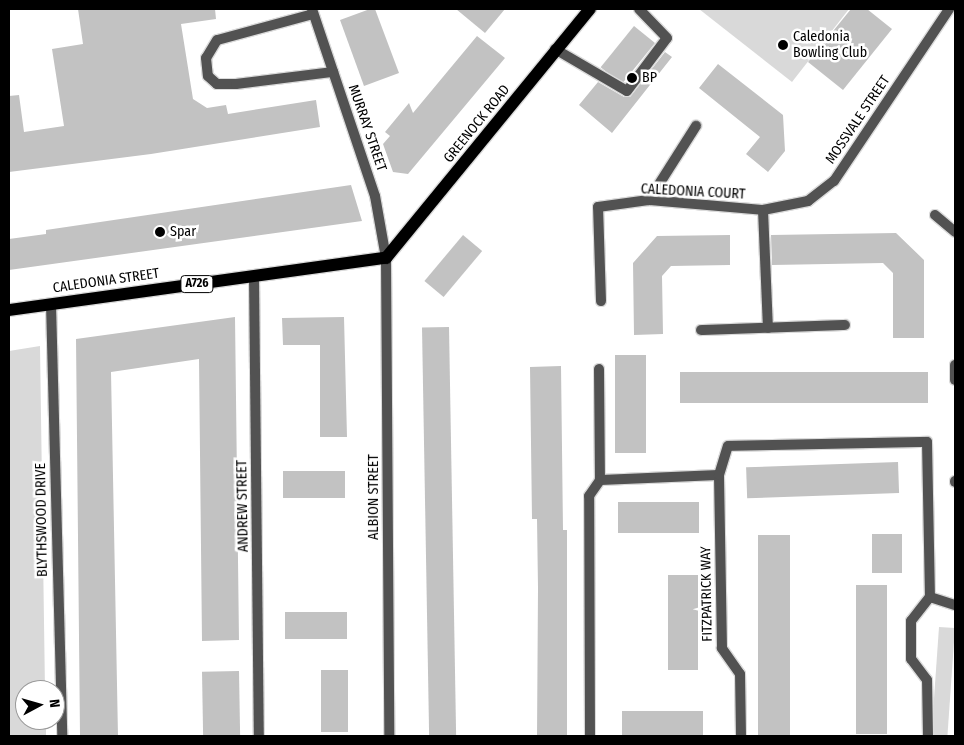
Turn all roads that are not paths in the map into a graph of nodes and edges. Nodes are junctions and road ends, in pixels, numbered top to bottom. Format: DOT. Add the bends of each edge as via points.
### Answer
graph roads {
  1 [pos="590,9"];
  2 [pos="639,9"];
  3 [pos="949,9"];
  4 [pos="313,11"];
  5 [pos="555,50"];
  6 [pos="333,72"];
  7 [pos="696,126"];
  8 [pos="649,200"];
  9 [pos="763,210"];
  10 [pos="935,215"];
  11 [pos="955,232"];
  12 [pos="386,258"];
  13 [pos="254,276"];
  14 [pos="601,301"];
  15 [pos="51,304"];
  16 [pos="9,310"];
  17 [pos="845,325"];
  18 [pos="768,328"];
  19 [pos="701,330"];
  20 [pos="955,365"];
  21 [pos="599,369"];
  22 [pos="955,380"];
  23 [pos="719,475"];
  24 [pos="600,480"];
  25 [pos="930,598"];
  26 [pos="955,606"];
  27 [pos="62,736"];
  28 [pos="259,736"];
  29 [pos="389,736"];
  30 [pos="590,736"];
  31 [pos="741,736"];
  32 [pos="928,736"];
  1 -- 5 [label="main road, GREENOCK ROAD"];
  2 -- 5 [label="street" via="667,38 627,91"];
  3 -- 9 [label="street, MOSSVALE STREET" via="834,181 808,201"];
  4 -- 6 [label="street, MURRAY STREET"];
  4 -- 6 [label="street" via="217,40 206,58 208,76 217,84 236,84"];
  5 -- 12 [label="main road, GREENOCK ROAD"];
  6 -- 12 [label="street, MURRAY STREET" via="375,196"];
  7 -- 8 [label="street"];
  8 -- 9 [label="street, CALEDONIA COURT"];
  8 -- 14 [label="street, CALEDONIA COURT" via="598,207"];
  9 -- 18 [label="street, CALEDONIA COURT"];
  10 -- 11 [label="street"];
  12 -- 13 [label="main road, CALEDONIA STREET / A726"];
  12 -- 29 [label="street, ALBION STREET"];
  13 -- 15 [label="main road, CALEDONIA STREET / A726"];
  13 -- 28 [label="street, ANDREW STREET"];
  15 -- 16 [label="main road, CALEDONIA STREET / A726"];
  15 -- 27 [label="street, BLYTHSWOOD DRIVE"];
  17 -- 18 [label="street"];
  18 -- 19 [label="street"];
  20 -- 22 [label="street"];
  21 -- 24 [label="street"];
  23 -- 24 [label="street"];
  23 -- 25 [label="street, FITZPATRICK WAY" via="728,446 927,442"];
  23 -- 31 [label="street, FITZPATRICK WAY" via="722,648 740,674"];
  24 -- 30 [label="street" via="589,496"];
  25 -- 26 [label="street"];
  25 -- 32 [label="street" via="911,621 910,659 928,680"];
}
